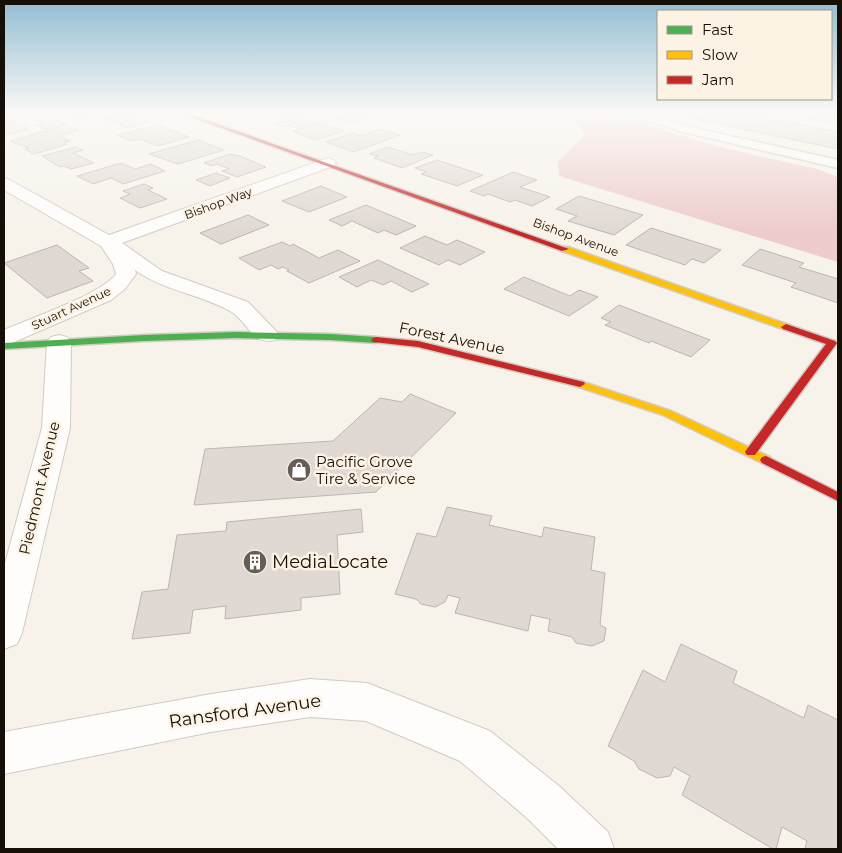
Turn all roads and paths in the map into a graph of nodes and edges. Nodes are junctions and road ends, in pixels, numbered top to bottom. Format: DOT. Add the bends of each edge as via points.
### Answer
graph roads {
  1 [pos="296,153"];
  2 [pos="788,153"];
  3 [pos="328,164"];
  4 [pos="838,164"];
  5 [pos="4,183"];
  6 [pos="107,242"];
  7 [pos="267,335"];
  8 [pos="4,338"];
  9 [pos="59,342"];
  10 [pos="4,346"];
  11 [pos="751,452"];
  12 [pos="838,497"];
  13 [pos="4,633"];
  14 [pos="4,753"];
  15 [pos="591,849"];
  1 -- 3 [label="street, Bishop Avenue"];
  2 -- 4 [label="lane"];
  3 -- 6 [label="street, Bishop Way"];
  3 -- 11 [label="street, Bishop Avenue" via="832,343"];
  5 -- 6 [label="street, Stuart Avenue"];
  6 -- 7 [label="street, Stuart Avenue" via="155,275 240,308"];
  6 -- 8 [label="street, Stuart Avenue" via="123,264 126,274 118,285 80,306"];
  7 -- 9 [label="street, Forest Avenue" via="162,336"];
  7 -- 11 [label="street, Forest Avenue" via="319,334 395,341 478,358 588,386 667,413"];
  9 -- 10 [label="street, Forest Avenue"];
  9 -- 13 [label="street, Piedmont Avenue" via="56,428"];
  11 -- 12 [label="street, Forest Avenue"];
  14 -- 15 [label="street, Ransford Avenue" via="212,713 310,698 367,702 475,746 543,802"];
}
